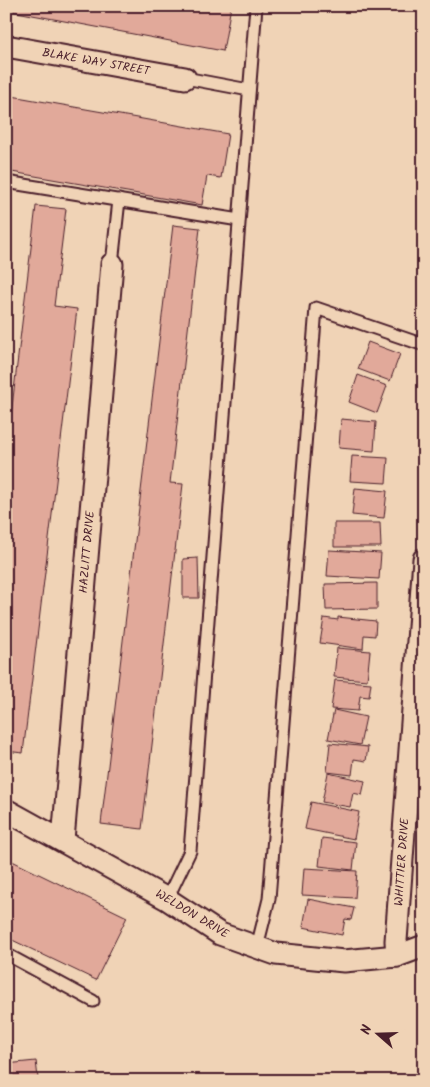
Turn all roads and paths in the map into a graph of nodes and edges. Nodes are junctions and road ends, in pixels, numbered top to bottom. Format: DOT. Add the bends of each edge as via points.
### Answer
graph roads {
  1 [pos="256,6"];
  2 [pos="6,46"];
  3 [pos="185,78"];
  4 [pos="249,90"];
  5 [pos="6,182"];
  6 [pos="119,200"];
  7 [pos="239,220"];
  8 [pos="112,264"];
  9 [pos="424,345"];
  10 [pos="424,559"];
  11 [pos="6,810"];
  12 [pos="63,840"];
  13 [pos="167,899"];
  14 [pos="424,946"];
  15 [pos="257,947"];
  16 [pos="6,954"];
  17 [pos="398,956"];
  18 [pos="93,1001"];
  1 -- 4 [label="lane"];
  2 -- 3 [label="street, BLAKE WAY STREET"];
  3 -- 4 [label="lane"];
  4 -- 7 [label="lane"];
  5 -- 6 [label="lane"];
  6 -- 7 [label="lane"];
  6 -- 8 [label="lane"];
  7 -- 13 [label="lane" via="190,852"];
  8 -- 12 [label="street, HAZLITT DRIVE"];
  9 -- 15 [label="lane" via="316,308 269,900"];
  10 -- 17 [label="street, WHITTIER DRIVE" via="397,931"];
  11 -- 12 [label="street, WELDON DRIVE"];
  12 -- 13 [label="street, WELDON DRIVE"];
  13 -- 15 [label="street, WELDON DRIVE" via="220,934"];
  14 -- 17 [label="street, WELDON DRIVE"];
  15 -- 17 [label="street, WELDON DRIVE" via="276,954 344,961"];
  16 -- 18 [label="lane"];
}
